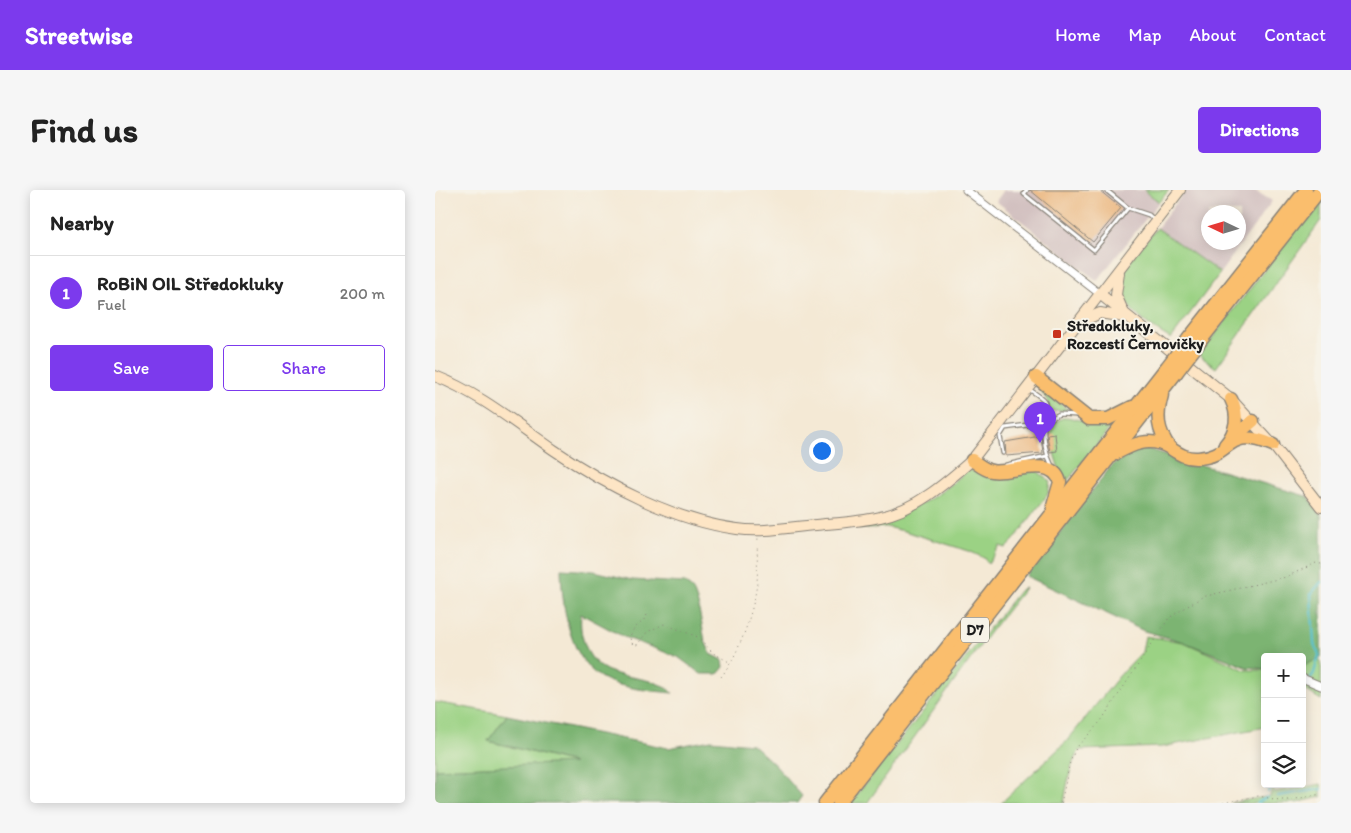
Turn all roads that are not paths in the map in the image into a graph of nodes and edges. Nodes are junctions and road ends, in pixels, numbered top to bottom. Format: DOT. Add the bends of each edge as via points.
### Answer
graph roads {
  1 [pos="966,190"];
  2 [pos="1027,190"];
  3 [pos="1106,190"];
  4 [pos="1180,190"];
  5 [pos="1306,190"];
  6 [pos="1320,190"];
  7 [pos="1128,208"];
  8 [pos="1156,221"];
  9 [pos="1121,267"];
  10 [pos="1100,294"];
  11 [pos="1128,318"];
  12 [pos="1075,327"];
  13 [pos="1194,341"];
  14 [pos="1171,370"];
  15 [pos="435,376"];
  16 [pos="1036,377"];
  17 [pos="1027,388"];
  18 [pos="1164,388"];
  19 [pos="1231,398"];
  20 [pos="1137,405"];
  21 [pos="1083,416"];
  22 [pos="1253,421"];
  23 [pos="1043,423"];
  24 [pos="1273,445"];
  25 [pos="1170,448"];
  26 [pos="1222,448"];
  27 [pos="1003,454"];
  28 [pos="1047,456"];
  29 [pos="1111,456"];
  30 [pos="972,460"];
  31 [pos="983,467"];
  32 [pos="1056,475"];
  33 [pos="1321,507"];
  34 [pos="1048,518"];
  35 [pos="1306,680"];
  36 [pos="1321,686"];
  37 [pos="825,803"];
  38 [pos="839,803"];
  1 -- 10 [label="street"];
  2 -- 7 [label="lane" via="1024,194 1094,250"];
  3 -- 7 [label="lane"];
  4 -- 8 [label="street"];
  5 -- 13 [label="highway, D7"];
  6 -- 13 [label="highway, D7"];
  7 -- 8 [label="lane"];
  8 -- 9 [label="street"];
  9 -- 10 [label="street"];
  9 -- 11 [label="street" via="1116,295"];
  10 -- 11 [label="street"];
  10 -- 12 [label="street"];
  11 -- 12 [label="street" via="1100,313"];
  11 -- 19 [label="street"];
  12 -- 16 [label="street"];
  13 -- 14 [label="highway, D7, bridge"];
  14 -- 18 [label="highway, D7"];
  14 -- 20 [label="highway, D7"];
  15 -- 30 [label="street" via="484,400 555,451 606,481 689,518 728,528 759,530 882,517 944,485"];
  16 -- 17 [label="street"];
  16 -- 21 [label="highway"];
  17 -- 23 [label="lane" via="1044,399 1047,412"];
  17 -- 30 [label="street"];
  18 -- 25 [label="highway" via="1157,414 1158,424"];
  18 -- 29 [label="highway, D7"];
  19 -- 22 [label="street"];
  19 -- 26 [label="highway" via="1236,422 1233,434"];
  20 -- 21 [label="highway" via="1108,419 1095,420"];
  20 -- 34 [label="highway, D7"];
  21 -- 23 [label="lane" via="1059,414"];
  22 -- 24 [label="street"];
  22 -- 26 [label="highway"];
  23 -- 27 [label="lane" via="1005,428 1000,436"];
  23 -- 28 [label="lane"];
  24 -- 26 [label="highway" via="1244,437"];
  24 -- 33 [label="street"];
  25 -- 26 [label="highway" via="1180,455 1196,458"];
  25 -- 29 [label="highway" via="1155,442 1142,442"];
  28 -- 31 [label="lane"];
  28 -- 32 [label="lane"];
  29 -- 38 [label="highway, D7"];
  30 -- 31 [label="highway"];
  31 -- 32 [label="highway" via="997,472 1032,467"];
  32 -- 34 [label="highway" via="1060,482 1059,490"];
  34 -- 37 [label="highway, D7"];
  35 -- 36 [label="street"];
}
